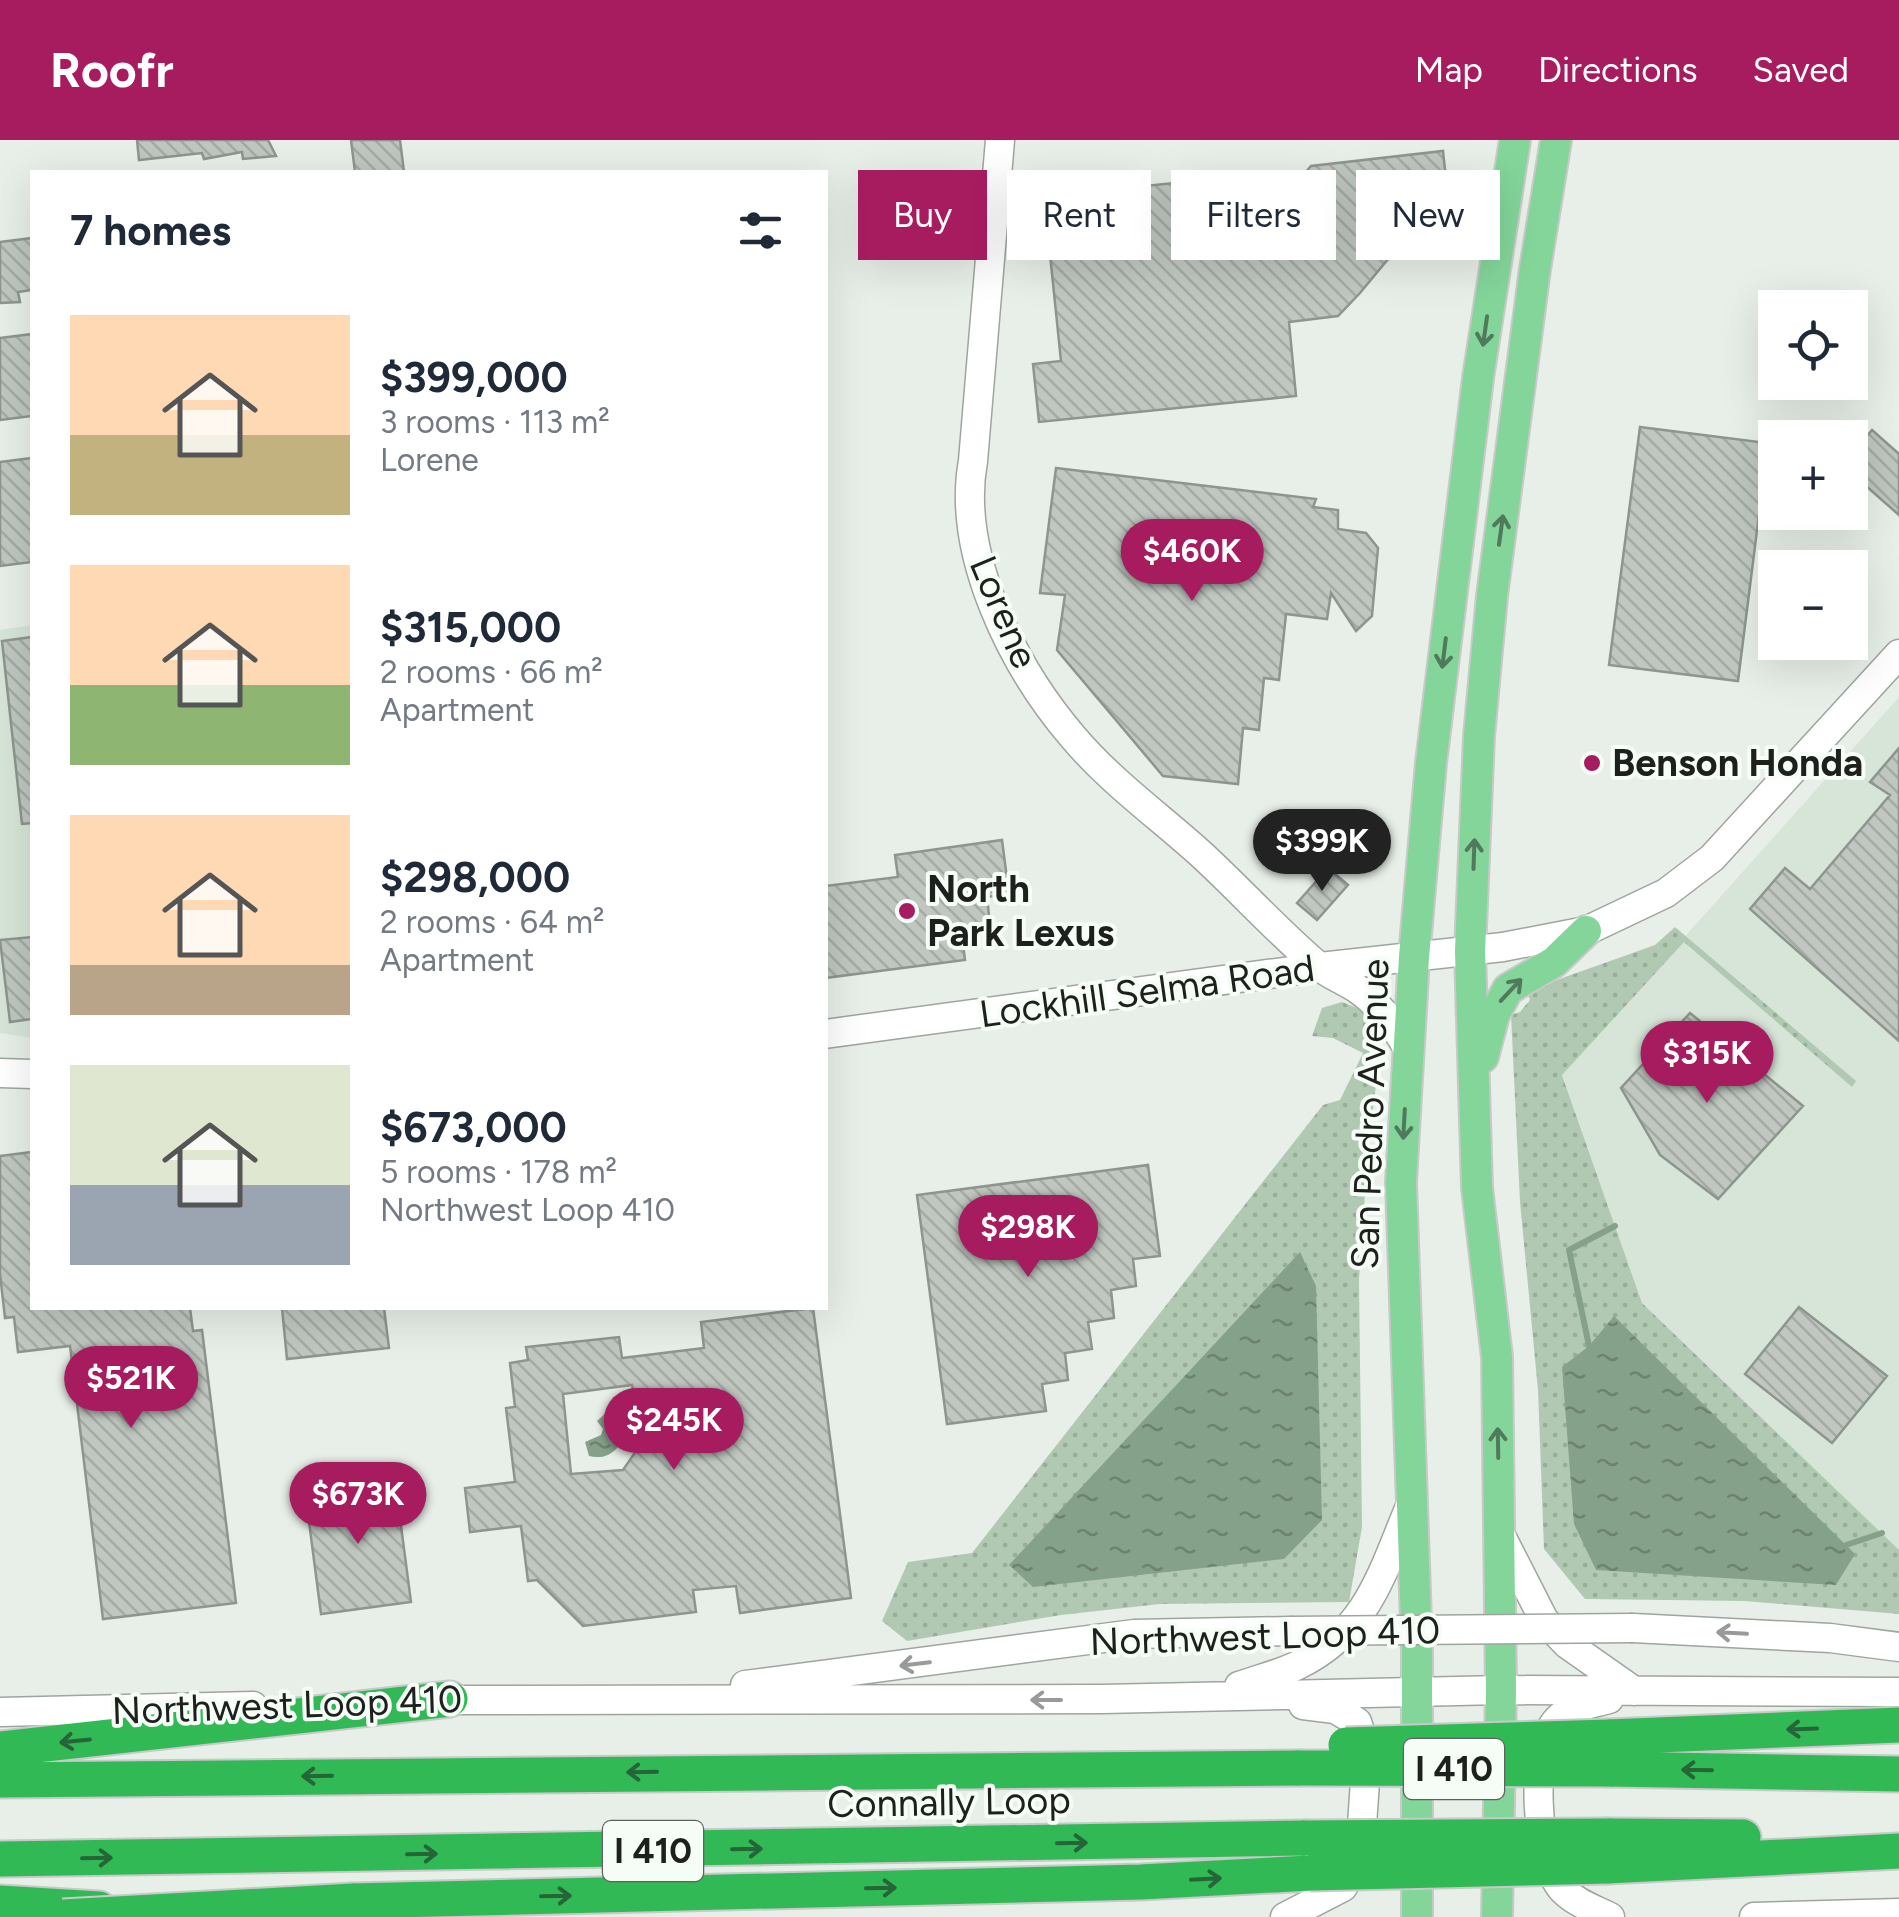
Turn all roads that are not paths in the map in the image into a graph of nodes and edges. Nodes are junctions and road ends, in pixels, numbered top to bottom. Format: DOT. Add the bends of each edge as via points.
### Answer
graph roads {
  1 [pos="1000,140"];
  2 [pos="1515,140"];
  3 [pos="1556,140"];
  4 [pos="1504,200"];
  5 [pos="1544,207"];
  6 [pos="1494,263"];
  7 [pos="1535,269"];
  8 [pos="1899,654"];
  9 [pos="1586,931"];
  10 [pos="1470,951"];
  11 [pos="1414,957"];
  12 [pos="1320,967"];
  13 [pos="828,1034"];
  14 [pos="1409,1051"];
  15 [pos="0,1073"];
  16 [pos="30,1074"];
  17 [pos="1474,1078"];
  18 [pos="1411,1504"];
  19 [pos="1498,1530"];
  20 [pos="1899,1646"];
  21 [pos="1501,1690"];
  22 [pos="1418,1691"];
  23 [pos="1634,1691"];
  24 [pos="1899,1692"];
  25 [pos="1209,1695"];
  26 [pos="450,1699"];
  27 [pos="574,1700"];
  28 [pos="0,1712"];
  29 [pos="1899,1726"];
  30 [pos="0,1749"];
  31 [pos="1610,1753"];
  32 [pos="1899,1774"];
  33 [pos="0,1780"];
  34 [pos="1899,1839"];
  35 [pos="1899,1850"];
  36 [pos="1608,1851"];
  37 [pos="0,1859"];
  38 [pos="0,1903"];
  39 [pos="1899,1913"];
  40 [pos="63,1917"];
  41 [pos="224,1917"];
  42 [pos="1285,1917"];
  43 [pos="1417,1917"];
  44 [pos="1497,1917"];
  45 [pos="1610,1917"];
  46 [pos="1754,1917"];
  1 -- 12 [label="main road, Lorene" via="967,495 984,580 1041,696 1073,738"];
  2 -- 4 [label="main road, San Pedro Avenue"];
  3 -- 5 [label="main road"];
  4 -- 5 [label="main road"];
  4 -- 6 [label="main road, San Pedro Avenue"];
  5 -- 7 [label="main road"];
  6 -- 7 [label="main road"];
  6 -- 11 [label="main road, San Pedro Avenue, one-way" via="1449,602"];
  10 -- 7 [label="main road, one-way" via="1492,596"];
  8 -- 9 [label="main road, Lockhill Selma Road" via="1712,858 1666,892"];
  9 -- 10 [label="main road, Lockhill Selma Road"];
  17 -- 9 [label="main road, one-way" via="1508,989 1554,962"];
  10 -- 11 [label="main road, Lockhill Selma Road"];
  10 -- 17 [label="main road"];
  11 -- 12 [label="main road, Lockhill Selma Road"];
  11 -- 14 [label="main road, San Pedro Avenue"];
  12 -- 13 [label="main road, Lockhill Selma Road"];
  12 -- 14 [label="main road, Lorene" via="1374,1002"];
  14 -- 18 [label="main road, San Pedro Avenue, one-way" via="1401,1182"];
  15 -- 16 [label="main road"];
  19 -- 17 [label="main road, one-way" via="1497,1357 1477,1188"];
  18 -- 22 [label="main road, San Pedro Avenue"];
  18 -- 25 [label="main road" via="1357,1622 1294,1668"];
  19 -- 21 [label="main road"];
  19 -- 23 [label="main road" via="1544,1620"];
  20 -- 27 [label="main road, Northwest Loop 410, one-way, bridge" via="1633,1628 1134,1634 756,1684"];
  21 -- 22 [label="main road, Northwest Loop 410"];
  21 -- 23 [label="main road, Northwest Loop 410"];
  21 -- 44 [label="main road"];
  22 -- 25 [label="main road, Northwest Loop 410"];
  22 -- 43 [label="main road, San Pedro Avenue"];
  23 -- 24 [label="main road, Northwest Loop 410"];
  23 -- 45 [label="main road" via="1569,1711 1556,1721 1540,1762 1549,1868 1576,1901"];
  25 -- 27 [label="main road, Northwest Loop 410, one-way"];
  25 -- 42 [label="main road" via="1334,1709 1357,1722 1367,1752 1360,1854 1342,1886"];
  26 -- 27 [label="main road, Northwest Loop 410"];
  26 -- 28 [label="main road, Northwest Loop 410"];
  26 -- 30 [label="highway, one-way"];
  29 -- 31 [label="highway, one-way"];
  32 -- 31 [label="highway, one-way"];
  31 -- 33 [label="highway, Connally Loop / I 410, one-way, bridge" via="914,1770"];
  34 -- 36 [label="highway, Connally Loop / I 410"];
  35 -- 36 [label="highway"];
  37 -- 36 [label="highway, Connally Loop / I 410, one-way, bridge" via="1306,1838"];
  40 -- 36 [label="highway, one-way, bridge" via="354,1901 1142,1882"];
  38 -- 41 [label="highway"];
  39 -- 46 [label="main road"];
}
